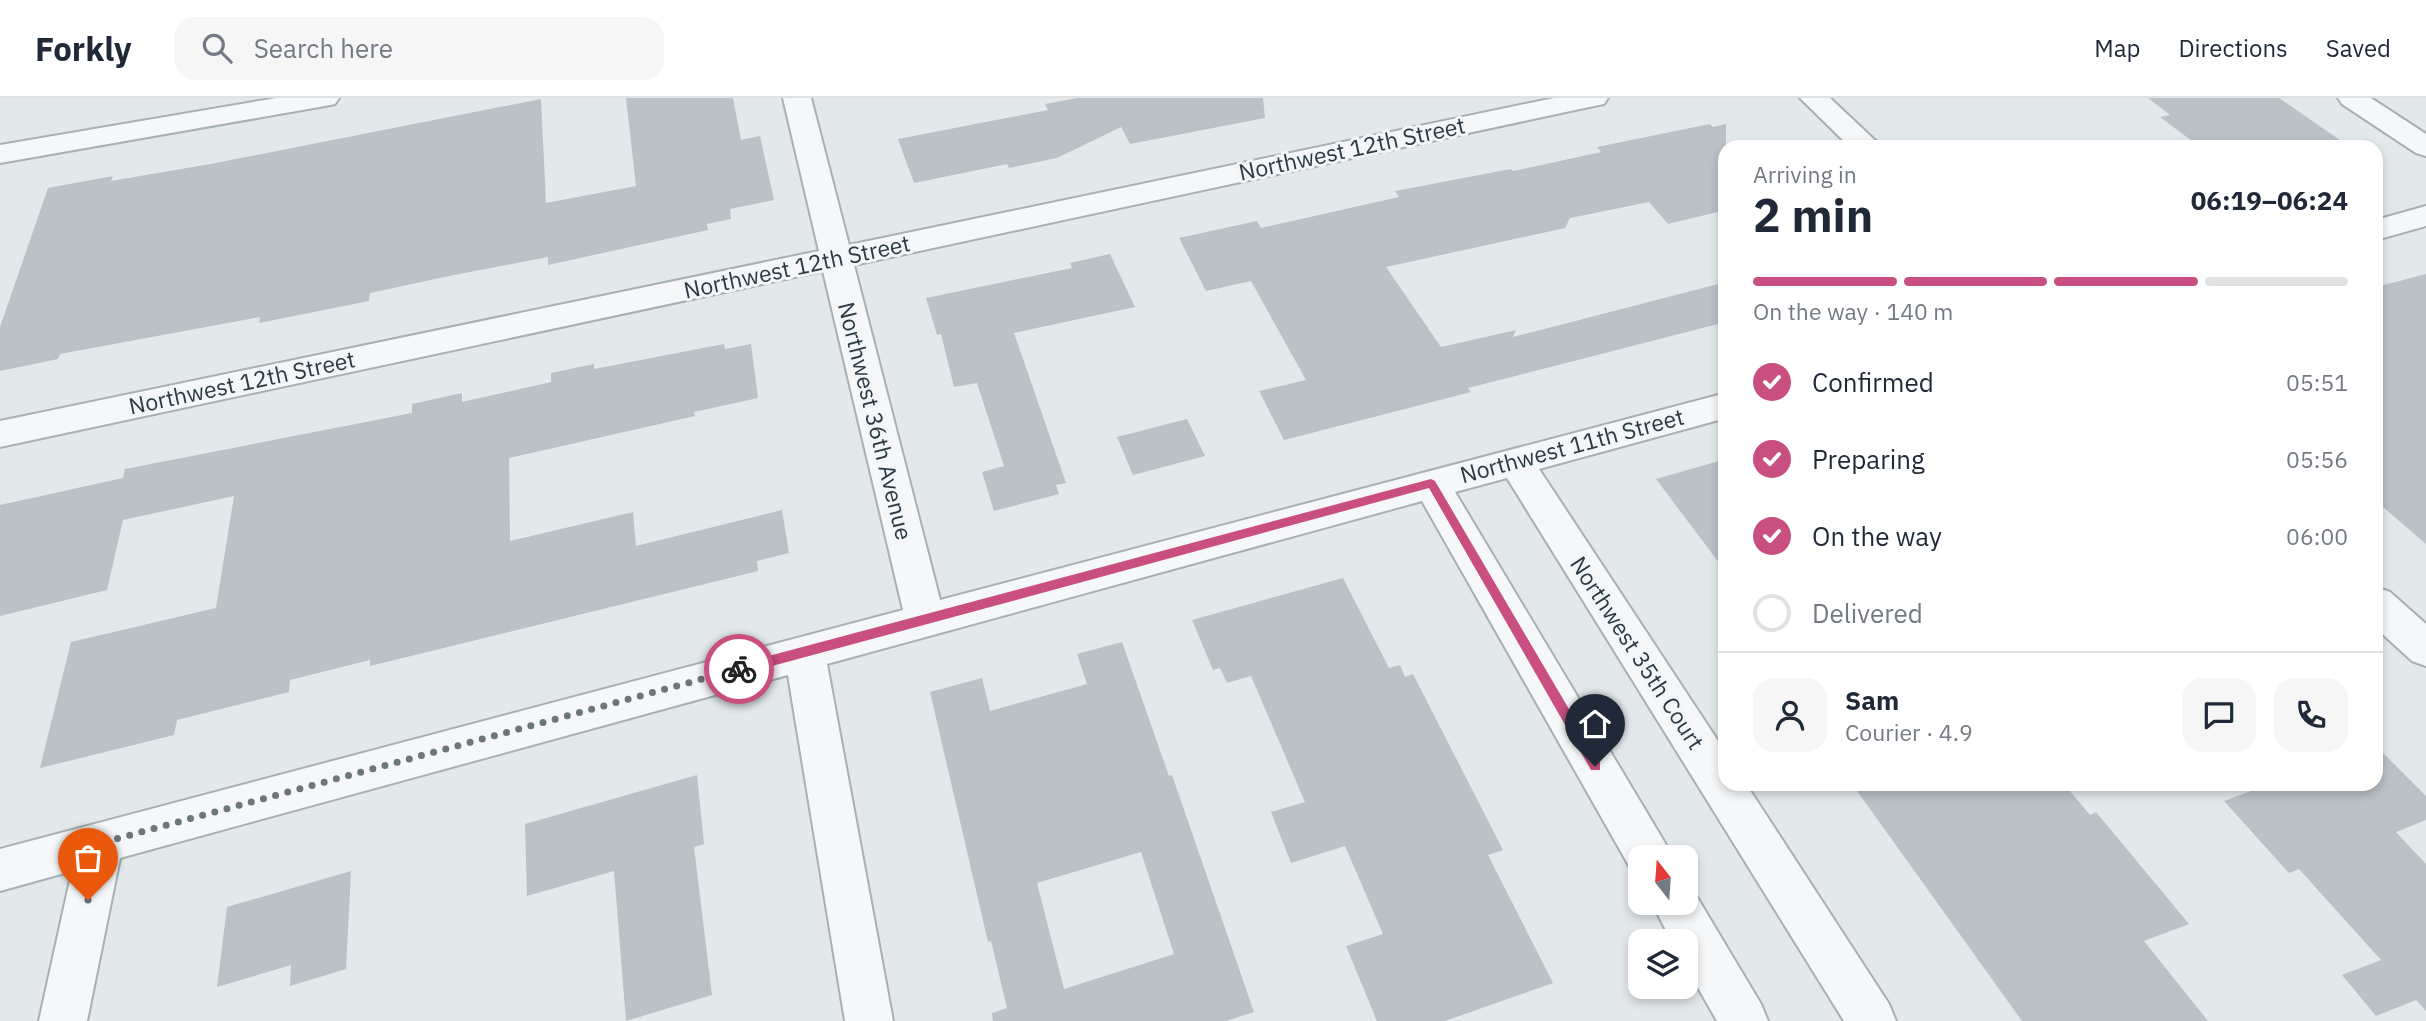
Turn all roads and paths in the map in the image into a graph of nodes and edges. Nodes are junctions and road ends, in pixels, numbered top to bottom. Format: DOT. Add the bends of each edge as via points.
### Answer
graph roads {
  1 [pos="325,98"];
  2 [pos="797,98"];
  3 [pos="1594,98"];
  4 [pos="1814,98"];
  5 [pos="2352,98"];
  6 [pos="1859,140"];
  7 [pos="2426,147"];
  8 [pos="0,154"];
  9 [pos="2426,216"];
  10 [pos="2383,228"];
  11 [pos="834,259"];
  12 [pos="1718,407"];
  13 [pos="0,434"];
  14 [pos="1515,461"];
  15 [pos="1431,484"];
  16 [pos="2383,609"];
  17 [pos="925,621"];
  18 [pos="2426,649"];
  19 [pos="804,652"];
  20 [pos="1718,779"];
  21 [pos="1725,791"];
  22 [pos="101,843"];
  23 [pos="1640,845"];
  24 [pos="0,870"];
  25 [pos="1682,915"];
  26 [pos="64,1021"];
  27 [pos="869,1021"];
  28 [pos="1744,1021"];
  29 [pos="1872,1021"];
  1 -- 8 [label="street"];
  2 -- 11 [label="street, Northwest 36th Avenue"];
  3 -- 11 [label="street, Northwest 12th Street"];
  4 -- 6 [label="street"];
  5 -- 7 [label="street"];
  9 -- 10 [label="street"];
  11 -- 13 [label="street, Northwest 12th Street"];
  11 -- 17 [label="street, Northwest 36th Avenue"];
  12 -- 14 [label="street, Northwest 11th Street"];
  14 -- 15 [label="street, Northwest 11th Street"];
  14 -- 20 [label="street, Northwest 35th Court"];
  15 -- 17 [label="street, Northwest 11th Street"];
  15 -- 23 [label="street"];
  16 -- 18 [label="street"];
  17 -- 19 [label="street, Northwest 11th Street"];
  19 -- 22 [label="street, Northwest 11th Street"];
  19 -- 27 [label="street"];
  21 -- 29 [label="street, Northwest 35th Court"];
  22 -- 24 [label="street, Northwest 11th Street"];
  22 -- 26 [label="street"];
  25 -- 28 [label="street"];
}
